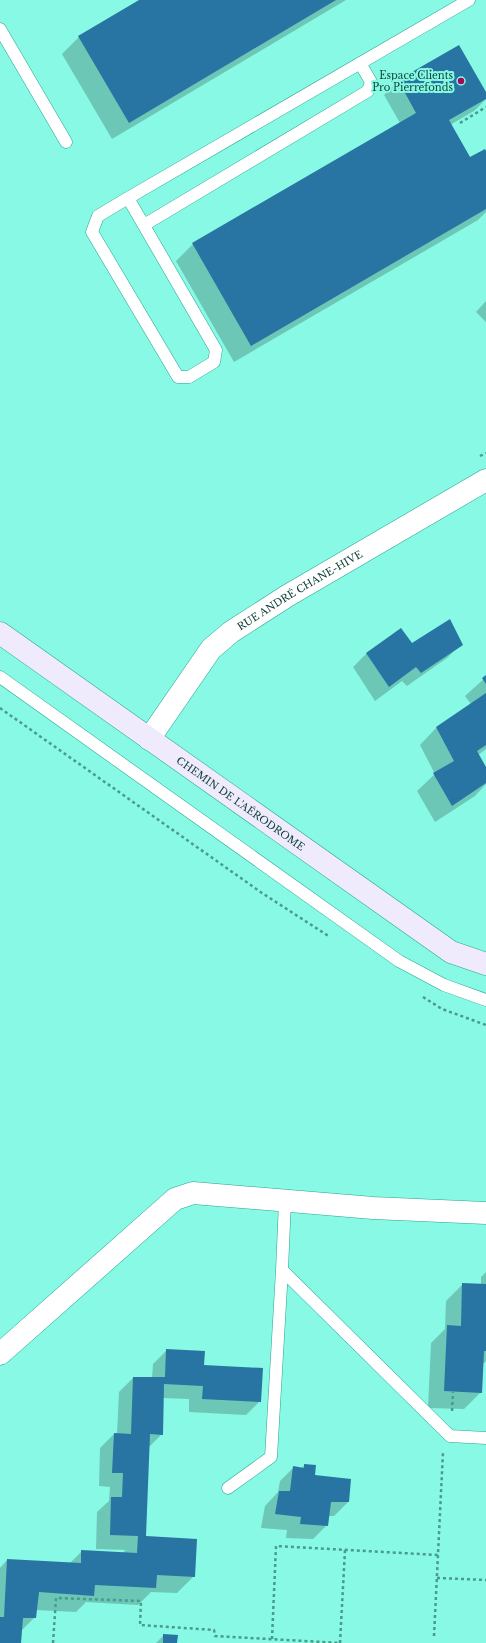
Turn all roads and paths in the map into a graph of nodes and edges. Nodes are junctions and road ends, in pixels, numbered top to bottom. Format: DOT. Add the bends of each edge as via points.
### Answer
graph roads {
  1 [pos="469,0"];
  2 [pos="0,29"];
  3 [pos="360,63"];
  4 [pos="486,107"];
  5 [pos="460,123"];
  6 [pos="66,142"];
  7 [pos="128,198"];
  8 [pos="144,225"];
  9 [pos="486,480"];
  10 [pos="0,633"];
  11 [pos="0,677"];
  12 [pos="0,708"];
  13 [pos="149,739"];
  14 [pos="335,940"];
  15 [pos="486,964"];
  16 [pos="422,996"];
  17 [pos="486,1000"];
  18 [pos="486,1025"];
  19 [pos="285,1201"];
  20 [pos="486,1213"];
  21 [pos="282,1270"];
  22 [pos="0,1354"];
  23 [pos="444,1430"];
  24 [pos="486,1438"];
  25 [pos="228,1488"];
  26 [pos="345,1550"];
  27 [pos="438,1554"];
  28 [pos="437,1578"];
  29 [pos="486,1580"];
  30 [pos="434,1636"];
  31 [pos="272,1639"];
  32 [pos="53,1643"];
  33 [pos="340,1643"];
  1 -- 3 [label="lane"];
  2 -- 6 [label="lane"];
  3 -- 7 [label="lane"];
  3 -- 8 [label="lane" via="371,82 368,91"];
  4 -- 5 [label="path"];
  7 -- 8 [label="lane"];
  7 -- 8 [label="lane" via="98,216 92,232 178,377 189,377 214,362 216,350"];
  9 -- 13 [label="street, RUE ANDRÉ CHANE-HIVE" via="287,596 231,632 211,649"];
  10 -- 13 [label="main road, CHEMIN DE L'AÉRODROME"];
  11 -- 17 [label="lane" via="399,961 444,985"];
  12 -- 14 [label="path" via="262,893"];
  13 -- 15 [label="main road, CHEMIN DE L'AÉRODROME" via="452,952"];
  16 -- 18 [label="path" via="442,1009"];
  19 -- 20 [label="street"];
  19 -- 21 [label="lane"];
  19 -- 22 [label="street" via="193,1194 175,1199"];
  21 -- 23 [label="lane"];
  21 -- 25 [label="lane" via="271,1457"];
  23 -- 24 [label="lane" via="450,1436"];
  23 -- 27 [label="path"];
  26 -- 27 [label="path"];
  26 -- 31 [label="path" via="276,1546"];
  26 -- 33 [label="path"];
  27 -- 28 [label="path"];
  28 -- 29 [label="path"];
  28 -- 30 [label="path"];
  31 -- 32 [label="path" via="215,1636 214,1630 140,1626 141,1601 56,1598"];
  31 -- 33 [label="path"];
}
